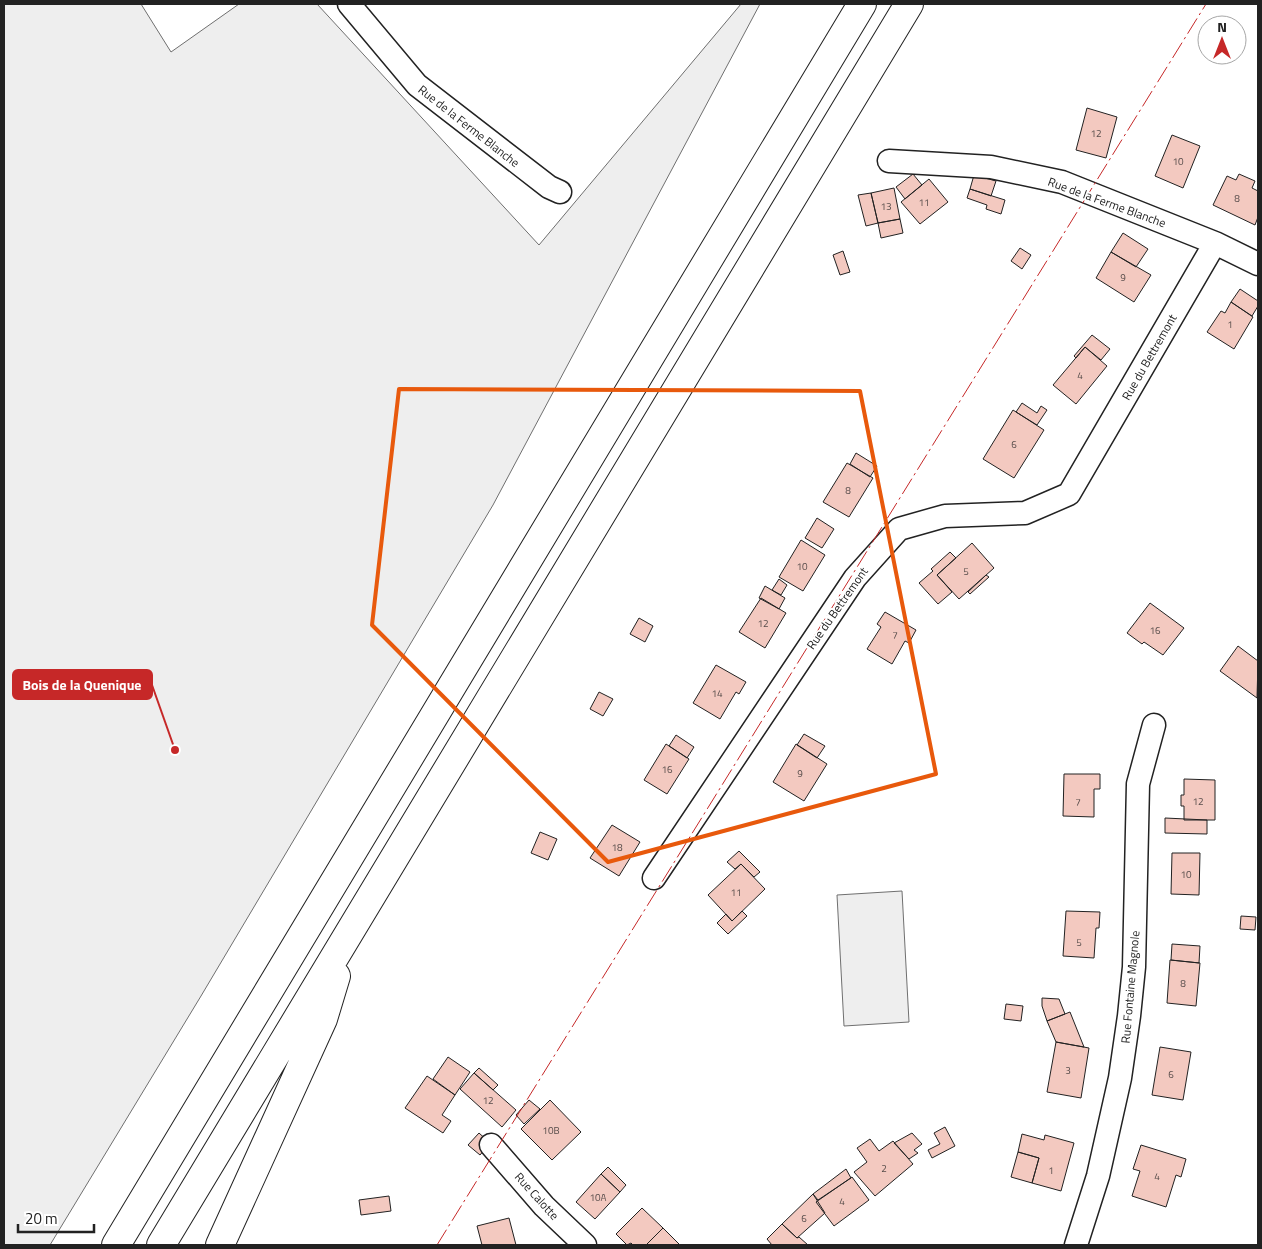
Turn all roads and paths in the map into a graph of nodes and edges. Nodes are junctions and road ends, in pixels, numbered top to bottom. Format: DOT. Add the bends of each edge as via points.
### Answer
graph roads {
  1 [pos="349,4"];
  2 [pos="862,4"];
  3 [pos="909,4"];
  4 [pos="889,161"];
  5 [pos="560,192"];
  6 [pos="1215,243"];
  7 [pos="1258,264"];
  8 [pos="1154,725"];
  9 [pos="654,878"];
  10 [pos="347,939"];
  11 [pos="491,1145"];
  12 [pos="116,1245"];
  13 [pos="162,1245"];
  14 [pos="220,1245"];
  15 [pos="585,1245"];
  16 [pos="1076,1245"];
  1 -- 5 [label="street, Rue de la Ferme Blanche" via="417,85 549,187"];
  2 -- 12 [label="highway"];
  3 -- 10 [label="highway"];
  4 -- 6 [label="street, Rue de la Ferme Blanche" via="991,167 1062,182"];
  6 -- 7 [label="street, Rue de la Ferme Blanche"];
  6 -- 9 [label="street, Rue du Bettremont" via="1069,494 1025,512 945,516 899,529 855,578"];
  8 -- 16 [label="street, Rue Fontaine Magnole" via="1138,784 1134,967 1120,1078 1098,1176"];
  10 -- 13 [label="highway"];
  10 -- 14 [label="highway" via="323,1019"];
  11 -- 15 [label="street, Rue Calotte" via="544,1206"];
}
